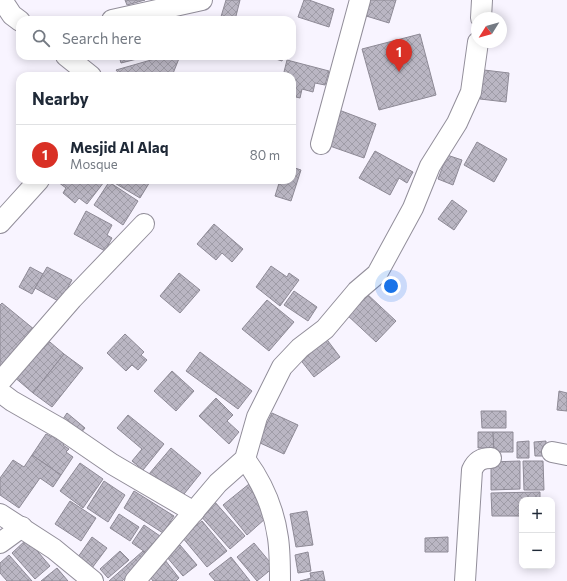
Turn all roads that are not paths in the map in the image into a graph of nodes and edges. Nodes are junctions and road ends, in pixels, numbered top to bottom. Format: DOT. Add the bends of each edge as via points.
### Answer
graph roads {
  1 [pos="2,0"];
  2 [pos="202,0"];
  3 [pos="360,0"];
  4 [pos="482,0"];
  5 [pos="481,12"];
  6 [pos="130,16"];
  7 [pos="16,18"];
  8 [pos="477,48"];
  9 [pos="71,60"];
  10 [pos="87,72"];
  11 [pos="321,144"];
  12 [pos="35,184"];
  13 [pos="0,223"];
  14 [pos="144,224"];
  15 [pos="0,382"];
  16 [pos="0,392"];
  17 [pos="491,458"];
  18 [pos="245,459"];
  19 [pos="194,512"];
  20 [pos="0,514"];
  21 [pos="22,527"];
  22 [pos="0,543"];
  23 [pos="93,581"];
  24 [pos="135,581"];
  25 [pos="280,581"];
  26 [pos="464,581"];
  1 -- 7 [label="street"];
  2 -- 6 [label="street"];
  3 -- 11 [label="street"];
  4 -- 5 [label="street"];
  8 -- 18 [label="street" via="471,92 457,123 430,166 413,208 388,256 377,274 357,291 325,329 300,348 282,367 257,417"];
  9 -- 10 [label="street"];
  12 -- 13 [label="street"];
  14 -- 15 [label="street" via="72,299"];
  16 -- 19 [label="street" via="112,464"];
  17 -- 26 [label="street" via="480,460 472,470"];
  18 -- 19 [label="street" via="218,483"];
  18 -- 25 [label="street" via="256,473 268,499 278,538"];
  19 -- 24 [label="street"];
  20 -- 21 [label="street"];
  21 -- 22 [label="street"];
  21 -- 23 [label="street"];
}
